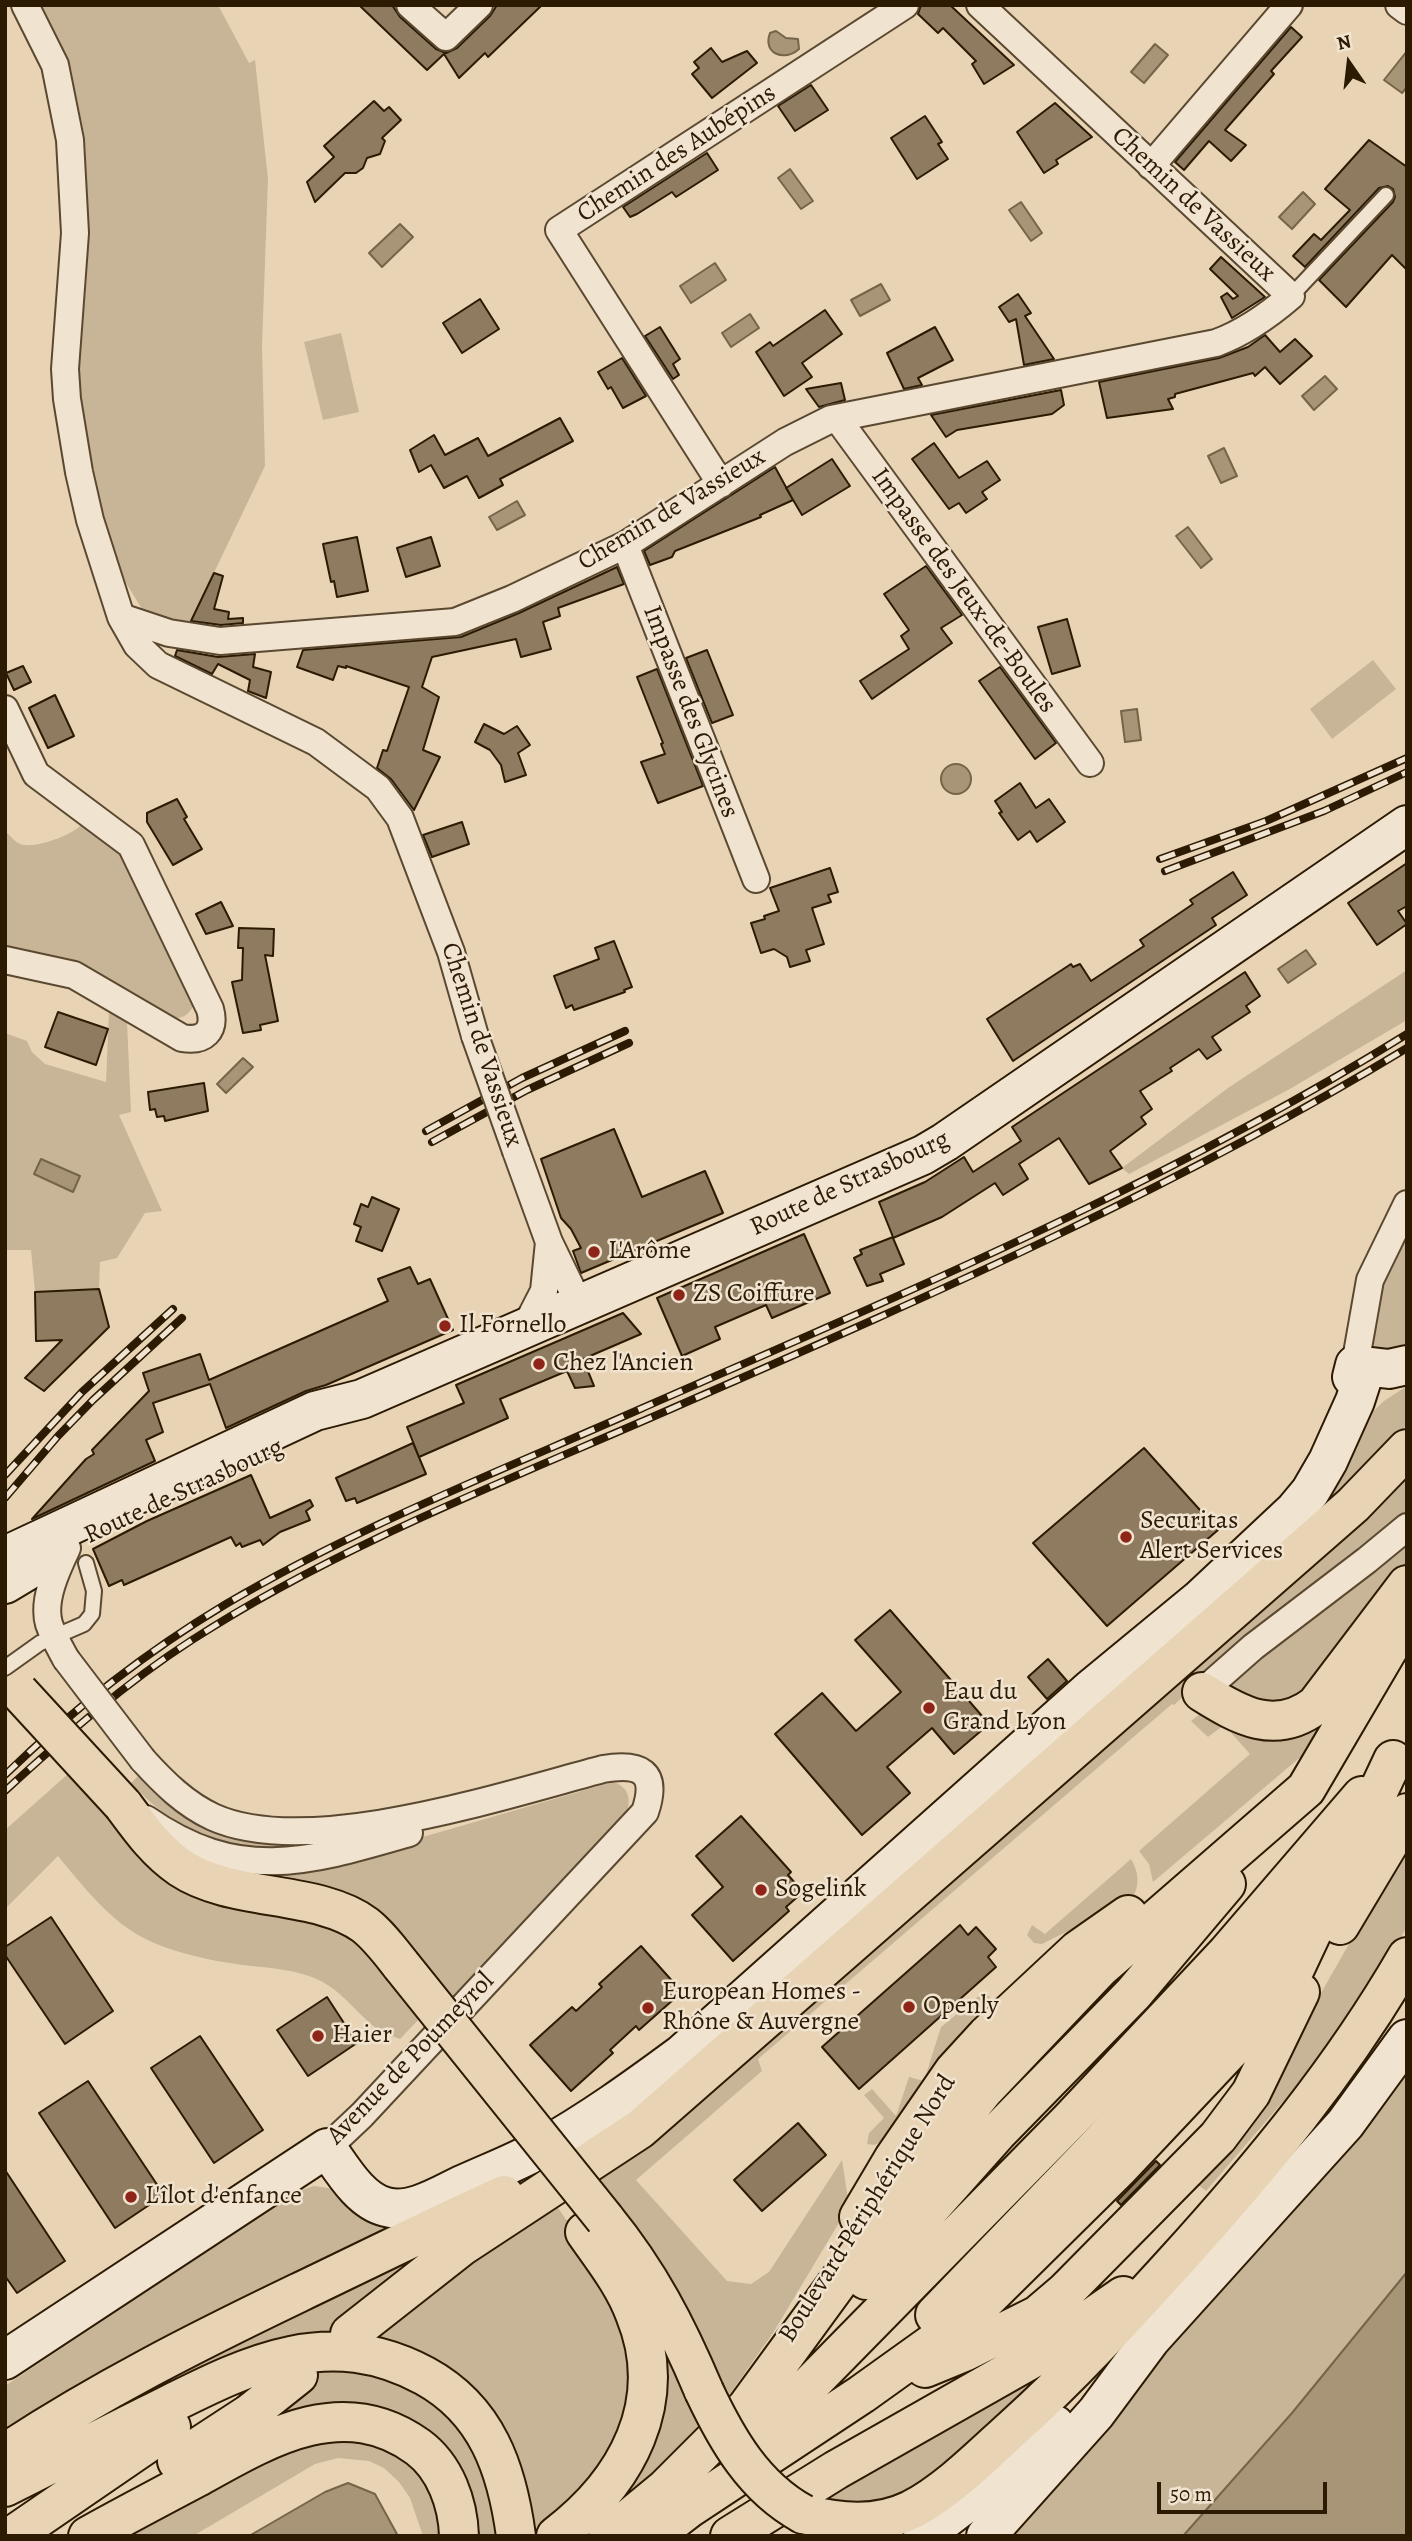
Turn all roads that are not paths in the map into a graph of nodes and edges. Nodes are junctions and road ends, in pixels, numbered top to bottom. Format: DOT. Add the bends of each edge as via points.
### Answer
graph roads {
  1 [pos="25,5"];
  2 [pos="410,5"];
  3 [pos="479,5"];
  4 [pos="905,5"];
  5 [pos="980,5"];
  6 [pos="1289,5"];
  7 [pos="1399,5"];
  8 [pos="1407,11"];
  9 [pos="1151,166"];
  10 [pos="1386,195"];
  11 [pos="1291,296"];
  12 [pos="837,418"];
  13 [pos="720,484"];
  14 [pos="625,545"];
  15 [pos="121,617"];
  16 [pos="5,709"];
  17 [pos="1090,763"];
  18 [pos="1407,825"];
  19 [pos="1407,840"];
  20 [pos="1335,877"];
  21 [pos="756,879"];
  22 [pos="5,960"];
  23 [pos="1407,1204"];
  24 [pos="549,1242"];
  25 [pos="579,1304"];
  26 [pos="525,1328"];
  27 [pos="1407,1365"];
  28 [pos="1370,1381"];
  29 [pos="362,1399"];
  30 [pos="1407,1449"];
  31 [pos="1407,1527"];
  32 [pos="1273,1531"];
  33 [pos="76,1556"];
  34 [pos="7,1574"];
  35 [pos="1407,1585"];
  36 [pos="1407,1617"];
  37 [pos="56,1639"];
  38 [pos="1407,1664"];
  39 [pos="12,1680"];
  40 [pos="1202,1692"];
  41 [pos="1373,1713"];
  42 [pos="1400,1748"];
  43 [pos="603,1769"];
  44 [pos="1306,1789"];
  45 [pos="123,1805"];
  46 [pos="1407,1813"];
  47 [pos="1407,1957"];
  48 [pos="1297,1998"];
  49 [pos="1407,2039"];
  50 [pos="618,2145"];
  51 [pos="327,2148"];
  52 [pos="1014,2199"];
  53 [pos="974,2218"];
  54 [pos="595,2225"];
  55 [pos="1199,2235"];
  56 [pos="941,2287"];
  57 [pos="350,2334"];
  58 [pos="1151,2339"];
  59 [pos="5,2360"];
  60 [pos="303,2364"];
  61 [pos="862,2394"];
  62 [pos="755,2421"];
  63 [pos="5,2452"];
  64 [pos="5,2487"];
  65 [pos="688,2509"];
  66 [pos="514,2519"];
  67 [pos="12,2536"];
  68 [pos="37,2536"];
  69 [pos="88,2536"];
  70 [pos="459,2536"];
  71 [pos="556,2536"];
  72 [pos="608,2536"];
  73 [pos="653,2536"];
  74 [pos="730,2536"];
  75 [pos="923,2536"];
  76 [pos="986,2536"];
  1 -- 15 [label="street" via="55,65 70,140 75,233 67,399 90,520"];
  2 -- 3 [label="street" via="446,37"];
  4 -- 13 [label="street, Chemin des Aubépins" via="559,230"];
  5 -- 9 [label="street, Chemin de Vassieux"];
  6 -- 9 [label="street"];
  7 -- 8 [label="street"];
  9 -- 11 [label="street, Chemin de Vassieux"];
  10 -- 11 [label="lane"];
  11 -- 12 [label="street, Chemin de Vassieux" via="1273,312 1216,343"];
  12 -- 13 [label="street, Chemin de Vassieux" via="785,442"];
  12 -- 17 [label="street, Impasse des Jeux-de-Boules"];
  13 -- 14 [label="street, Chemin de Vassieux"];
  14 -- 15 [label="street, Chemin de Vassieux" via="512,599 444,624 220,641 169,633"];
  14 -- 21 [label="street, Impasse des Glycines"];
  15 -- 24 [label="street, Chemin de Vassieux, bridge" via="137,645 158,665 316,742 378,788 400,818 451,952 475,1035"];
  16 -- 22 [label="street" via="41,778 131,845 210,1009 210,1030 203,1037 182,1038 74,975"];
  18 -- 20 [label="main road, Route de Strasbourg"];
  19 -- 20 [label="main road, Route de Strasbourg"];
  20 -- 25 [label="main road, Route de Strasbourg" via="945,1142"];
  23 -- 28 [label="street" via="1370,1280"];
  24 -- 25 [label="street, Chemin de Vassieux"];
  24 -- 26 [label="street, Chemin de Vassieux" via="544,1291"];
  25 -- 26 [label="main road, Route de Strasbourg"];
  26 -- 29 [label="main road, Route de Strasbourg"];
  27 -- 28 [label="main road"];
  28 -- 32 [label="main road"];
  28 -- 32 [label="main road" via="1310,1492"];
  29 -- 33 [label="main road, Route de Strasbourg" via="335,1421"];
  29 -- 34 [label="main road, Route de Strasbourg" via="315,1410"];
  30 -- 50 [label="main road" via="1353,1506"];
  31 -- 40 [label="street"];
  32 -- 51 [label="main road" via="682,2054 625,2096 539,2150 409,2207 373,2203"];
  33 -- 34 [label="main road, Route de Strasbourg"];
  33 -- 37 [label="street" via="54,1577 48,1604"];
  33 -- 37 [label="lane" via="94,1591 92,1614 84,1624"];
  34 -- 37 [label="street, Avenue de Poumeyrol"];
  35 -- 40 [label="main road" via="1316,1705 1301,1716 1264,1721 1232,1710"];
  36 -- 44 [label="main road"];
  37 -- 39 [label="lane" via="26,1651"];
  37 -- 43 [label="street, Avenue de Poumeyrol, bridge" via="144,1760 174,1791 213,1817 244,1827 322,1830 410,1818"];
  38 -- 41 [label="main road"];
  39 -- 45 [label="main road, bridge"];
  41 -- 44 [label="main road"];
  41 -- 62 [label="main road" via="1346,1773 1196,1965 1002,2166 980,2177"];
  42 -- 48 [label="main road"];
  42 -- 52 [label="main road" via="1234,1965"];
  42 -- 53 [label="main road" via="1227,1954"];
  42 -- 56 [label="main road" via="1239,1976"];
  42 -- 61 [label="main road" via="1283,1994 1119,2168 964,2321"];
  43 -- 45 [label="street, Avenue de Poumeyrol" via="423,1829 327,1856 279,1862 243,1861 192,1846"];
  43 -- 51 [label="street, Avenue de Poumeyrol" via="626,1765 645,1775 650,1786 645,1812"];
  44 -- 62 [label="main road" via="1100,1968 983,2091 928,2159"];
  45 -- 54 [label="main road, bridge" via="154,1844 183,1869 224,1885 343,1913 379,1937"];
  46 -- 48 [label="main road"];
  47 -- 55 [label="main road" via="1320,2090"];
  48 -- 61 [label="main road" via="1129,2178 980,2328"];
  48 -- 61 [label="main road" via="1251,2093 1217,2137 1065,2292 1038,2315"];
  49 -- 58 [label="main road" via="1345,2124"];
  50 -- 57 [label="main road" via="462,2246"];
  50 -- 63 [label="main road" via="239,2320 89,2400"];
  51 -- 59 [label="main road, Avenue de Poumeyrol"];
  52 -- 53 [label="main road"];
  52 -- 56 [label="main road" via="950,2265"];
  53 -- 62 [label="main road"];
  54 -- 55 [label="main road, bridge" via="627,2246 658,2292 729,2440 766,2489 803,2514 831,2521 871,2522 894,2517 934,2496 990,2449 1077,2369"];
  54 -- 71 [label="main road" via="635,2312 648,2357 647,2395 636,2440 613,2481"];
  55 -- 74 [label="main road" via="1133,2289 1035,2357"];
  56 -- 62 [label="main road" via="810,2405"];
  58 -- 75 [label="main road" via="1003,2476"];
  58 -- 76 [label="main road" via="1096,2413"];
  60 -- 64 [label="main road" via="277,2358 233,2372"];
  60 -- 66 [label="main road" via="333,2351 381,2357 421,2374 457,2398 493,2446"];
  60 -- 67 [label="main road" via="284,2360 252,2376"];
  60 -- 68 [label="main road" via="231,2426 170,2466"];
  61 -- 65 [label="main road"];
  62 -- 65 [label="main road"];
  62 -- 72 [label="main road"];
  65 -- 73 [label="main road"];
  69 -- 70 [label="main road" via="270,2439 315,2425 358,2422 393,2431 436,2465 455,2504"];
}
